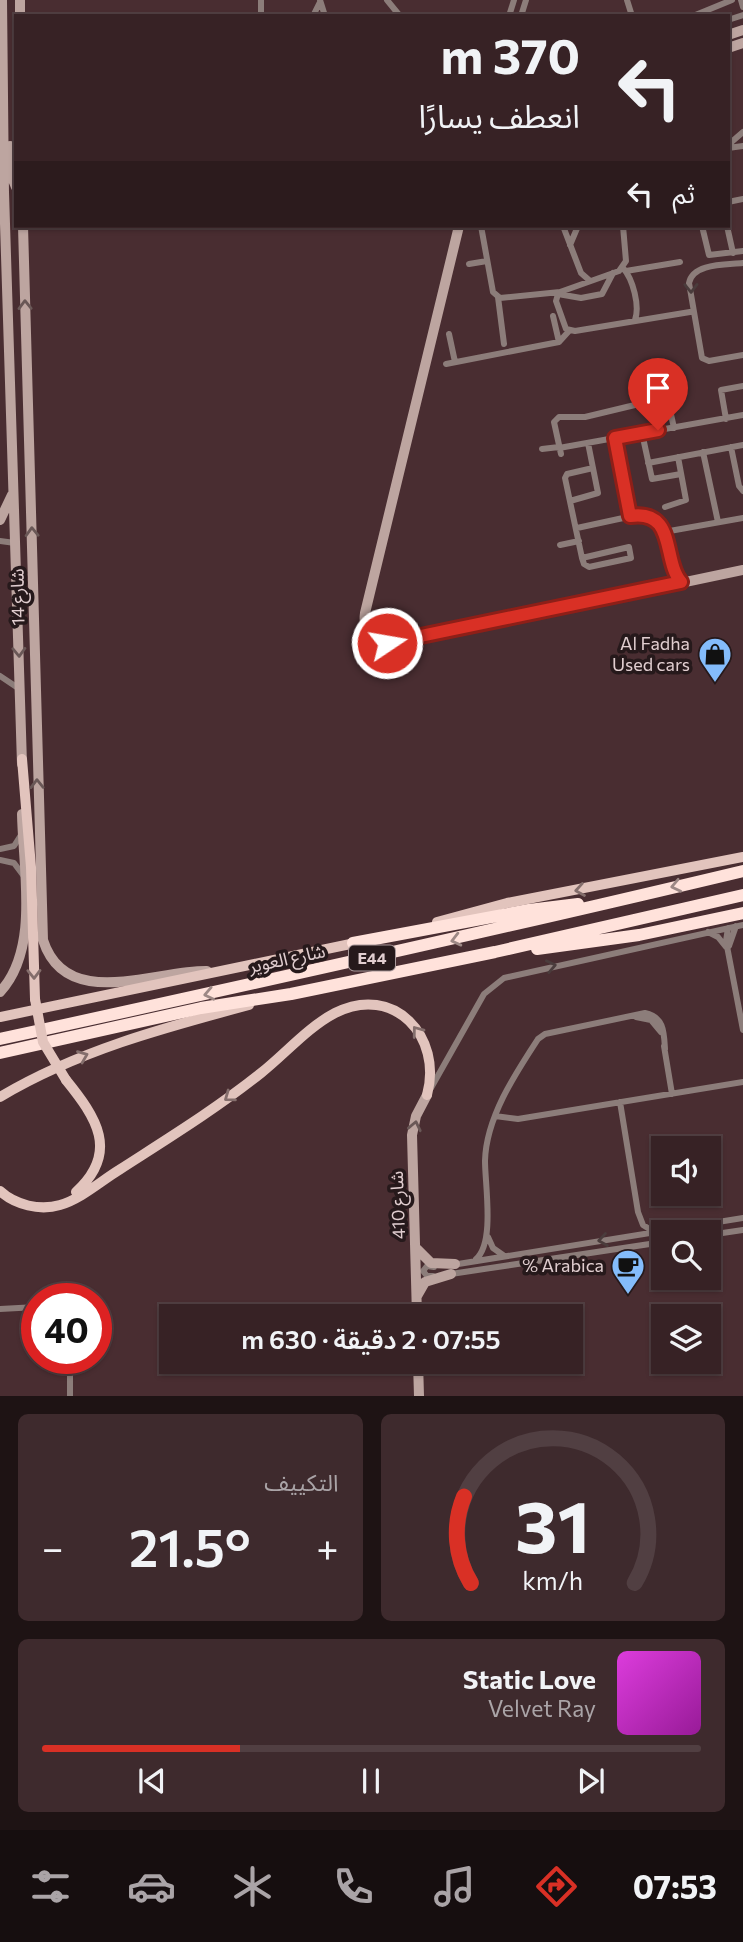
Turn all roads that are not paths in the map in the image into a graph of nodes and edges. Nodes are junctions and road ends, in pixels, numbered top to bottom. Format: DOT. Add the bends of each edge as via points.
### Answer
graph roads {
  1 [pos="2,0"];
  2 [pos="387,0"];
  3 [pos="732,0"];
  4 [pos="741,0"];
  5 [pos="743,6"];
  6 [pos="398,14"];
  7 [pos="698,14"];
  8 [pos="1,32"];
  9 [pos="743,132"];
  10 [pos="730,145"];
  11 [pos="11,187"];
  12 [pos="23,228"];
  13 [pos="27,228"];
  14 [pos="459,228"];
  15 [pos="481,228"];
  16 [pos="565,228"];
  17 [pos="578,228"];
  18 [pos="623,228"];
  19 [pos="702,228"];
  20 [pos="727,228"];
  21 [pos="23,240"];
  22 [pos="570,245"];
  23 [pos="743,251"];
  24 [pos="733,253"];
  25 [pos="487,261"];
  26 [pos="680,262"];
  27 [pos="743,262"];
  28 [pos="470,264"];
  29 [pos="624,269"];
  30 [pos="613,273"];
  31 [pos="589,280"];
  32 [pos="560,292"];
  33 [pos="498,297"];
  34 [pos="690,312"];
  35 [pos="554,316"];
  36 [pos="635,320"];
  37 [pos="569,331"];
  38 [pos="449,334"];
  39 [pos="10,340"];
  40 [pos="559,342"];
  41 [pos="504,344"];
  42 [pos="743,355"];
  43 [pos="0,358"];
  44 [pos="455,362"];
  45 [pos="446,364"];
  46 [pos="11,370"];
  47 [pos="26,370"];
  48 [pos="1,384"];
  49 [pos="743,386"];
  50 [pos="12,394"];
  51 [pos="743,415"];
  52 [pos="726,419"];
  53 [pos="674,428"];
  54 [pos="642,433"];
  55 [pos="615,438"];
  56 [pos="588,443"];
  57 [pos="743,445"];
  58 [pos="731,447"];
  59 [pos="542,449"];
  60 [pos="560,450"];
  61 [pos="703,452"];
  62 [pos="678,457"];
  63 [pos="648,463"];
  64 [pos="743,463"];
  65 [pos="735,465"];
  66 [pos="593,468"];
  67 [pos="681,474"];
  68 [pos="14,491"];
  69 [pos="743,491"];
  70 [pos="570,502"];
  71 [pos="665,507"];
  72 [pos="630,516"];
  73 [pos="743,518"];
  74 [pos="0,520"];
  75 [pos="718,522"];
  76 [pos="576,528"];
  77 [pos="664,532"];
  78 [pos="0,541"];
  79 [pos="579,541"];
  80 [pos="15,543"];
  81 [pos="560,545"];
  82 [pos="582,558"];
  83 [pos="743,570"];
  84 [pos="677,583"];
  85 [pos="34,591"];
  86 [pos="0,677"];
  87 [pos="20,692"];
  88 [pos="22,759"];
  89 [pos="22,833"];
  90 [pos="0,849"];
  91 [pos="743,857"];
  92 [pos="0,860"];
  93 [pos="743,871"];
  94 [pos="23,875"];
  95 [pos="743,895"];
  96 [pos="613,900"];
  97 [pos="743,913"];
  98 [pos="740,925"];
  99 [pos="728,928"];
  100 [pos="708,932"];
  101 [pos="354,943"];
  102 [pos="495,953"];
  103 [pos="730,955"];
  104 [pos="208,971"];
  105 [pos="0,992"];
  106 [pos="291,994"];
  107 [pos="0,1017"];
  108 [pos="743,1030"];
  109 [pos="0,1039"];
  110 [pos="0,1053"];
  111 [pos="50,1070"];
  112 [pos="743,1082"];
  113 [pos="672,1094"];
  114 [pos="427,1095"];
  115 [pos="0,1097"];
  116 [pos="620,1102"];
  117 [pos="0,1107"];
  118 [pos="495,1116"];
  119 [pos="0,1191"];
  120 [pos="33,1206"];
  121 [pos="638,1212"];
  122 [pos="743,1218"];
  123 [pos="721,1221"];
  124 [pos="651,1230"];
  125 [pos="743,1230"];
  126 [pos="651,1231"];
  127 [pos="486,1233"];
  128 [pos="721,1233"];
  129 [pos="629,1235"];
  130 [pos="651,1244"];
  131 [pos="415,1247"];
  132 [pos="505,1255"];
  133 [pos="472,1261"];
  134 [pos="453,1269"];
  135 [pos="416,1300"];
  136 [pos="416,1304"];
  137 [pos="21,1308"];
  138 [pos="0,1309"];
  139 [pos="70,1374"];
  140 [pos="418,1374"];
  141 [pos="71,1396"];
  142 [pos="419,1396"];
  1 -- 8 [label="main road"];
  2 -- 6 [label="street"];
  3 -- 7 [label="street"];
  4 -- 5 [label="street"];
  8 -- 11 [label="main road, شارع 14" via="3,73 8,83"];
  9 -- 10 [label="street"];
  11 -- 39 [label="main road, شارع 14"];
  12 -- 21 [label="main road, شارع 14"];
  13 -- 21 [label="main road"];
  14 -- 84 [label="main road" via="364,619 370,636 387,643"];
  15 -- 25 [label="street"];
  16 -- 22 [label="street"];
  17 -- 22 [label="street"];
  18 -- 29 [label="street"];
  19 -- 24 [label="street" via="707,254"];
  20 -- 24 [label="street"];
  47 -- 21 [label="main road, شارع 14, one-way"];
  22 -- 31 [label="street" via="581,273"];
  23 -- 24 [label="street"];
  25 -- 28 [label="street"];
  25 -- 33 [label="street"];
  26 -- 29 [label="street"];
  27 -- 42 [label="street, one-way" via="698,269 689,283 700,355 709,361"];
  29 -- 30 [label="street"];
  29 -- 36 [label="street" via="637,309"];
  30 -- 31 [label="street"];
  30 -- 32 [label="street" via="602,294 581,298"];
  31 -- 32 [label="street"];
  32 -- 33 [label="street"];
  32 -- 37 [label="street" via="556,302 562,324"];
  33 -- 41 [label="street"];
  34 -- 36 [label="street"];
  35 -- 40 [label="street"];
  36 -- 37 [label="street"];
  37 -- 40 [label="street"];
  38 -- 44 [label="street"];
  39 -- 43 [label="street"];
  39 -- 46 [label="main road, شارع 14"];
  40 -- 44 [label="street"];
  44 -- 45 [label="street"];
  46 -- 47 [label="main road"];
  46 -- 50 [label="main road, شارع 14"];
  85 -- 47 [label="main road, شارع 14, one-way"];
  48 -- 50 [label="street"];
  49 -- 52 [label="street" via="722,390"];
  50 -- 68 [label="main road, شارع 14"];
  51 -- 52 [label="street"];
  52 -- 53 [label="street"];
  53 -- 54 [label="street"];
  53 -- 60 [label="street" via="664,398 585,417 557,418"];
  54 -- 55 [label="street"];
  54 -- 63 [label="street"];
  55 -- 56 [label="street"];
  55 -- 72 [label="street"];
  56 -- 60 [label="street"];
  56 -- 66 [label="street"];
  57 -- 58 [label="street"];
  58 -- 61 [label="street"];
  58 -- 65 [label="street"];
  59 -- 60 [label="street"];
  61 -- 62 [label="street"];
  61 -- 75 [label="street"];
  62 -- 63 [label="street"];
  62 -- 67 [label="street"];
  63 -- 67 [label="street" via="654,480"];
  64 -- 65 [label="street"];
  65 -- 69 [label="street"];
  66 -- 70 [label="street" via="565,477"];
  66 -- 70 [label="street" via="598,494"];
  67 -- 71 [label="street" via="686,501"];
  68 -- 74 [label="main road"];
  68 -- 80 [label="main road, شارع 14"];
  70 -- 76 [label="street"];
  72 -- 76 [label="street"];
  72 -- 77 [label="street" via="648,517"];
  73 -- 75 [label="street"];
  75 -- 77 [label="street"];
  76 -- 79 [label="street"];
  77 -- 84 [label="street"];
  78 -- 80 [label="street"];
  79 -- 81 [label="street"];
  79 -- 82 [label="street"];
  80 -- 85 [label="main road" via="25,557"];
  80 -- 87 [label="main road, شارع 14, one-way"];
  82 -- 82 [label="street" via="587,567 632,555 629,547"];
  83 -- 84 [label="main road"];
  104 -- 85 [label="main road, شارع 14, one-way" via="105,983 86,981 68,973 44,945"];
  86 -- 87 [label="street"];
  87 -- 88 [label="main road, شارع 14"];
  88 -- 89 [label="main road, شارع 14"];
  88 -- 120 [label="main road, one-way, bridge" via="35,999 43,1042 94,1116 99,1135 90,1177 75,1193 55,1204"];
  89 -- 90 [label="street" via="14,846"];
  89 -- 94 [label="main road, شارع 14"];
  91 -- 101 [label="main road, one-way" via="507,903"];
  92 -- 94 [label="street" via="14,863"];
  93 -- 96 [label="highway, شارع العوير / E44, one-way"];
  94 -- 105 [label="main road, شارع 14" via="23,949 13,976"];
  95 -- 102 [label="highway, شارع العوير / E44"];
  96 -- 101 [label="highway" via="529,910"];
  96 -- 109 [label="highway, شارع العوير / E44, one-way" via="449,942"];
  97 -- 102 [label="highway" via="558,948"];
  98 -- 99 [label="street"];
  98 -- 103 [label="street" via="730,940"];
  99 -- 100 [label="street"];
  99 -- 103 [label="street"];
  100 -- 103 [label="street" via="722,940"];
  114 -- 100 [label="street, one-way" via="484,995 504,978"];
  101 -- 104 [label="main road"];
  102 -- 106 [label="highway, شارع العوير / E44"];
  103 -- 108 [label="street"];
  104 -- 107 [label="main road"];
  106 -- 110 [label="highway, شارع العوير / E44" via="201,1008"];
  111 -- 106 [label="main road, one-way" via="160,1029"];
  111 -- 115 [label="main road"];
  111 -- 117 [label="main road"];
  112 -- 113 [label="street"];
  113 -- 116 [label="street"];
  113 -- 118 [label="street" via="660,1030 642,1017 624,1018 540,1037"];
  114 -- 120 [label="main road, one-way" via="431,1062 415,1026 387,1008 348,1008 324,1020 214,1108 72,1200 51,1207"];
  131 -- 114 [label="main road, شارع 410, one-way" via="412,1135"];
  116 -- 118 [label="street" via="512,1120"];
  116 -- 121 [label="street"];
  118 -- 127 [label="street" via="485,1157"];
  119 -- 120 [label="main road"];
  121 -- 124 [label="street" via="643,1225"];
  121 -- 129 [label="street" via="636,1227"];
  122 -- 123 [label="street"];
  125 -- 128 [label="street"];
  126 -- 129 [label="street"];
  127 -- 132 [label="street" via="493,1248"];
  127 -- 133 [label="street" via="484,1250"];
  129 -- 132 [label="street, one-way"];
  130 -- 134 [label="street"];
  131 -- 134 [label="main road" via="428,1262"];
  131 -- 135 [label="main road, شارع 410"];
  132 -- 133 [label="street"];
  133 -- 134 [label="street"];
  134 -- 135 [label="main road" via="425,1283"];
  135 -- 136 [label="main road, شارع 410"];
  137 -- 138 [label="street"];
  139 -- 141 [label="street"];
  140 -- 142 [label="main road"];
}
